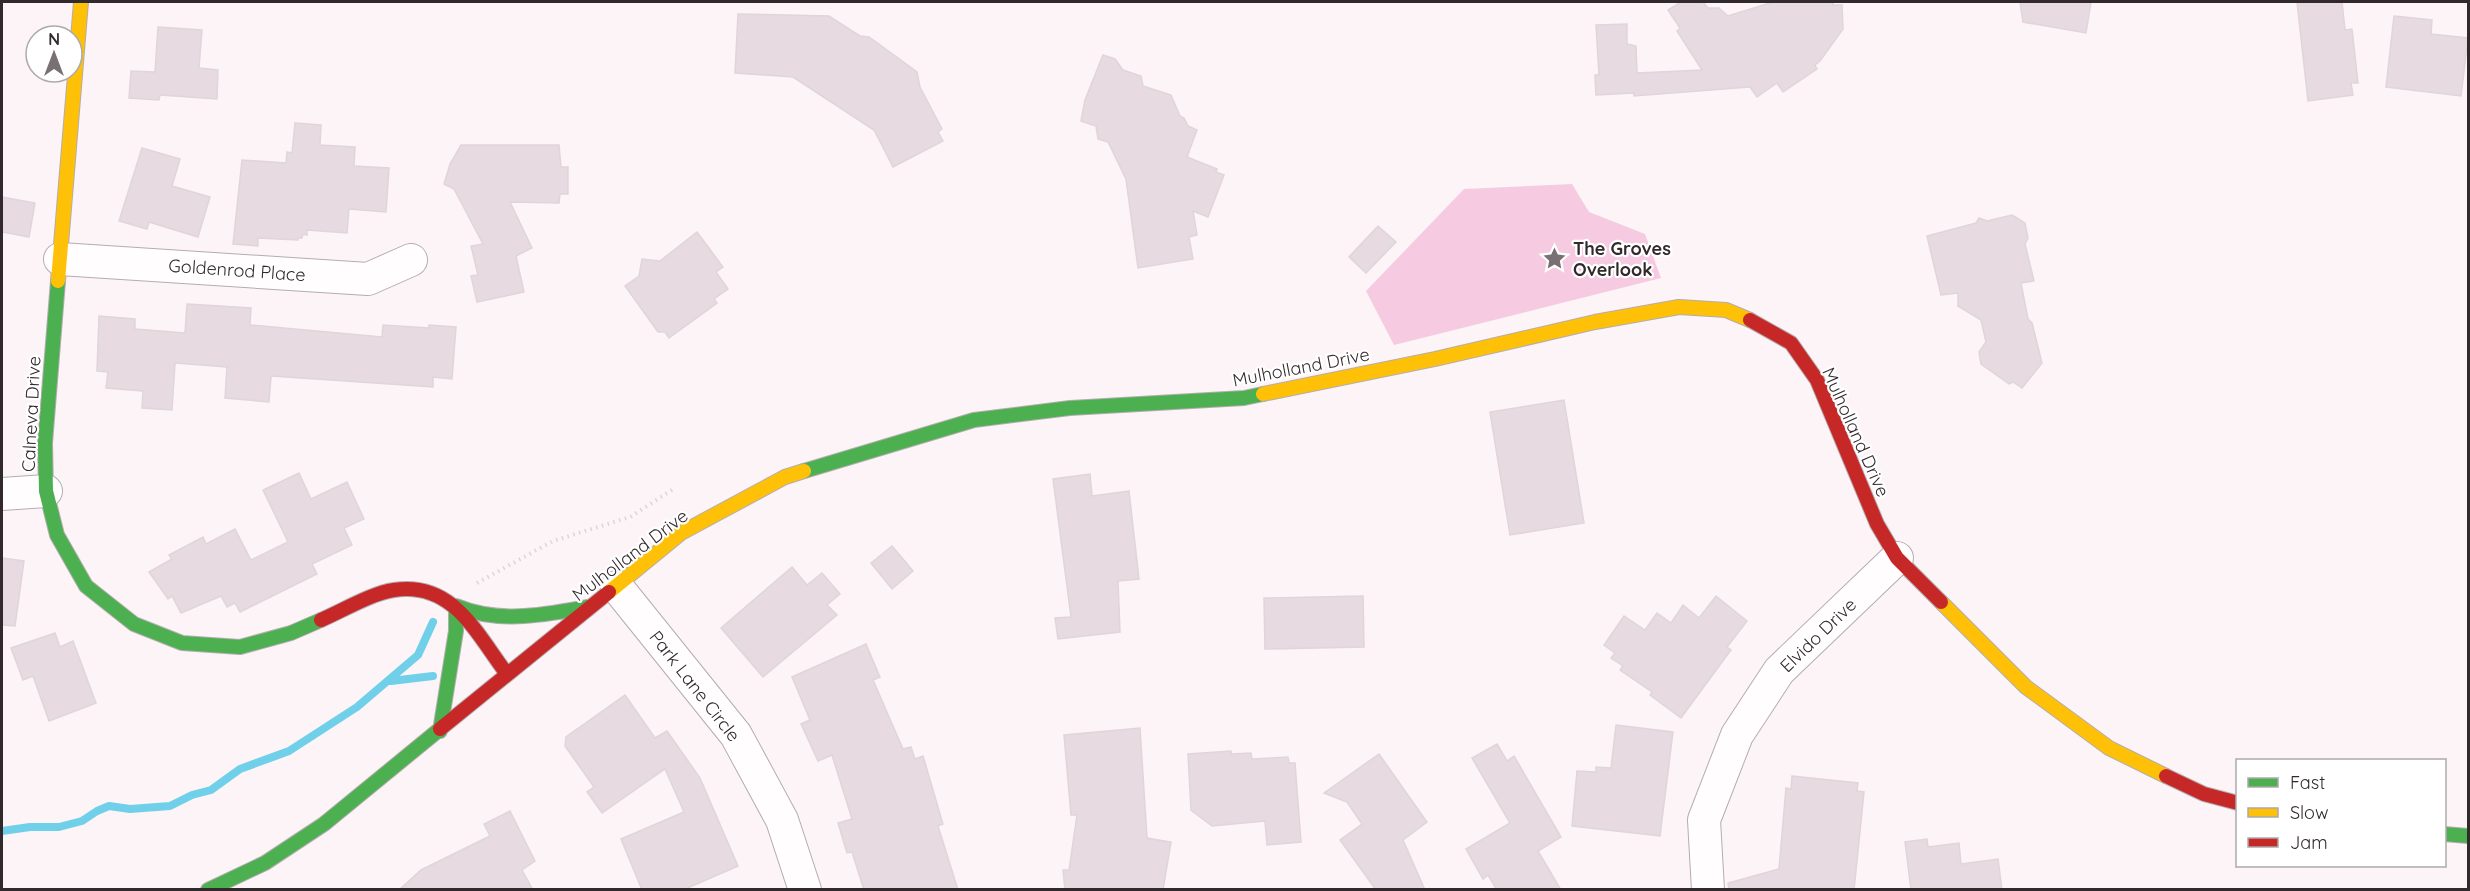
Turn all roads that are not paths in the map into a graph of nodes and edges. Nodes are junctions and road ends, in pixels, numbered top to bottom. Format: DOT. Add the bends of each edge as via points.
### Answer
graph roads {
  1 [pos="81,2"];
  2 [pos="60,259"];
  3 [pos="411,260"];
  4 [pos="46,491"];
  5 [pos="2,494"];
  6 [pos="1897,558"];
  7 [pos="617,587"];
  8 [pos="453,604"];
  9 [pos="590,607"];
  10 [pos="507,674"];
  11 [pos="440,731"];
  12 [pos="2236,802"];
  13 [pos="2446,834"];
  14 [pos="2469,836"];
  15 [pos="805,889"];
  16 [pos="208,890"];
  17 [pos="1708,890"];
  1 -- 2 [label="main road, Calneva Drive"];
  2 -- 3 [label="street, Goldenrod Place" via="368,279"];
  2 -- 4 [label="main road, Calneva Drive" via="45,443"];
  4 -- 5 [label="street"];
  4 -- 8 [label="main road, Calneva Drive" via="57,535 86,586 134,624 182,643 240,647 291,633 392,590 421,589"];
  6 -- 7 [label="main road, Mulholland Drive" via="1877,524 1817,380 1791,342 1726,310 1679,307 1244,398 1070,408 975,420 784,477 681,534"];
  6 -- 12 [label="main road, Mulholland Drive" via="2026,687 2109,748 2204,794"];
  6 -- 17 [label="street, Elvido Drive" via="1779,671 1737,735 1704,820"];
  7 -- 9 [label="main road, Mulholland Drive"];
  7 -- 15 [label="street, Park Lane Circle" via="736,735 782,820"];
  8 -- 9 [label="main road" via="473,614 496,618"];
  8 -- 10 [label="main road, Calneva Drive"];
  8 -- 11 [label="main road" via="456,631"];
  9 -- 10 [label="main road, Mulholland Drive"];
  10 -- 11 [label="main road, Mulholland Drive"];
  11 -- 16 [label="main road, Mulholland Drive" via="324,824 265,863"];
  13 -- 14 [label="main road"];
}
